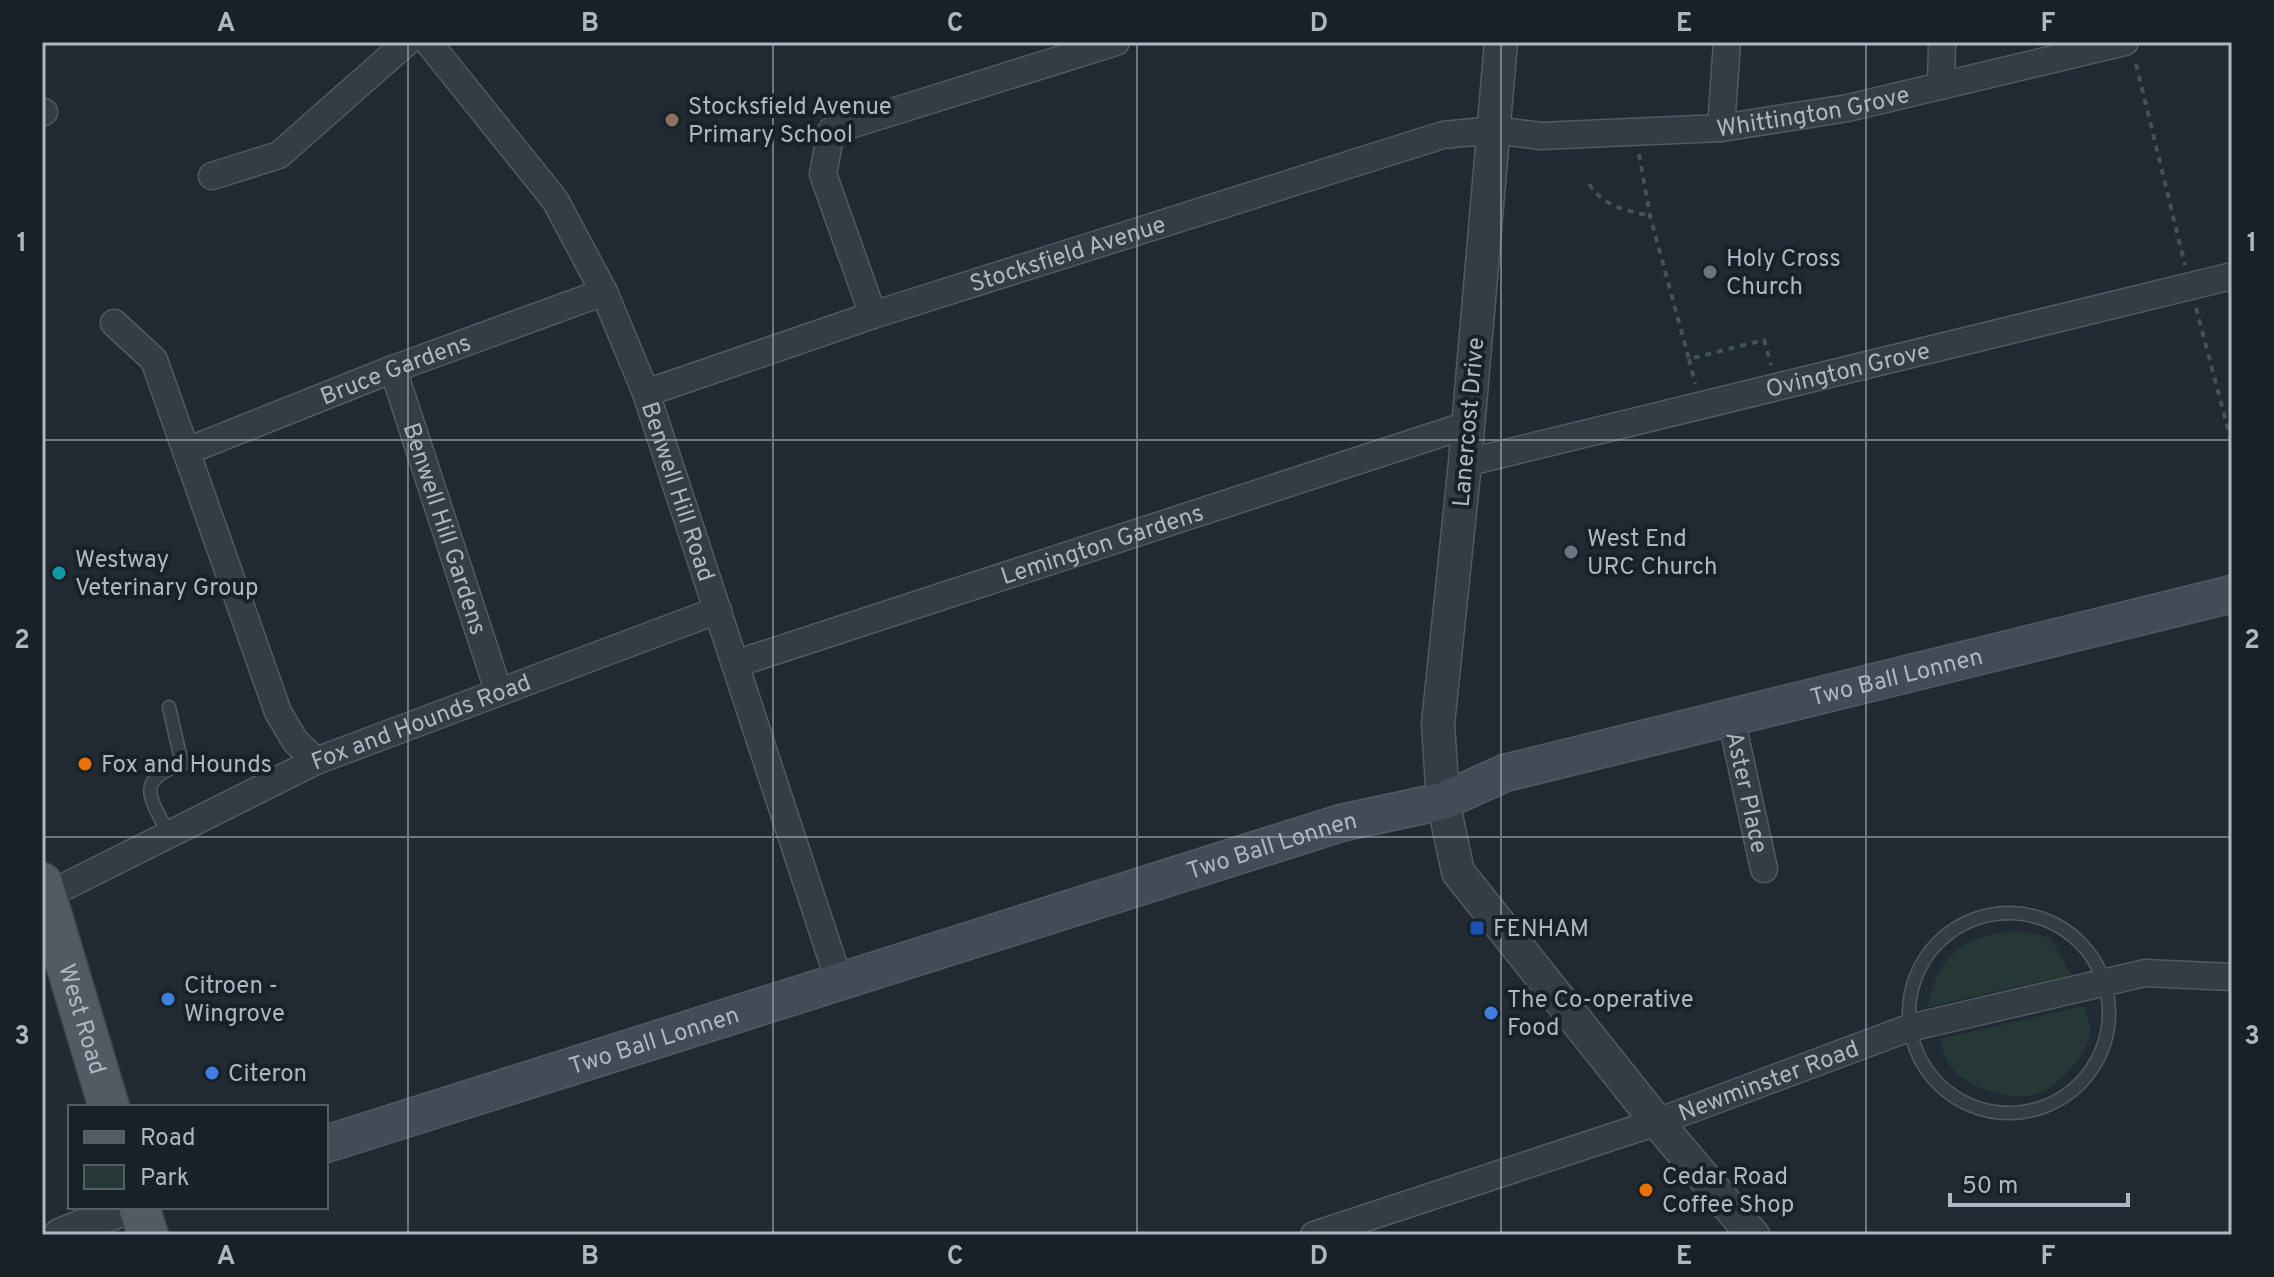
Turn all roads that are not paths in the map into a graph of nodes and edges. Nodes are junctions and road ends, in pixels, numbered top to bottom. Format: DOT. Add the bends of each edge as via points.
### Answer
graph roads {
  1 [pos="407,42"];
  2 [pos="428,42"];
  3 [pos="1116,42"];
  4 [pos="1501,42"];
  5 [pos="1727,42"];
  6 [pos="1942,42"];
  7 [pos="2130,50"];
  8 [pos="1941,86"];
  9 [pos="1721,128"];
  10 [pos="1495,130"];
  11 [pos="212,176"];
  12 [pos="2232,276"];
  13 [pos="604,292"];
  14 [pos="873,315"];
  15 [pos="114,323"];
  16 [pos="393,369"];
  17 [pos="646,393"];
  18 [pos="1467,425"];
  19 [pos="187,451"];
  20 [pos="1465,463"];
  21 [pos="2232,594"];
  22 [pos="718,610"];
  23 [pos="735,664"];
  24 [pos="498,690"];
  25 [pos="169,707"];
  26 [pos="1731,718"];
  27 [pos="316,761"];
  28 [pos="1443,801"];
  29 [pos="169,835"];
  30 [pos="1764,869"];
  31 [pos="44,890"];
  32 [pos="2232,977"];
  33 [pos="2106,982"];
  34 [pos="840,984"];
  35 [pos="1909,1028"];
  36 [pos="108,1105"];
  37 [pos="1657,1122"];
  38 [pos="328,1143"];
  39 [pos="123,1209"];
  40 [pos="140,1209"];
  41 [pos="60,1235"];
  42 [pos="148,1235"];
  43 [pos="1314,1235"];
  44 [pos="1753,1235"];
  1 -- 11 [label="street" via="279,155"];
  2 -- 13 [label="street, Benwell Hill Road" via="555,200"];
  3 -- 14 [label="street" via="831,131 823,174"];
  4 -- 10 [label="street, Lanercost Drive"];
  5 -- 9 [label="street"];
  6 -- 8 [label="street"];
  7 -- 8 [label="street, Whittington Grove"];
  8 -- 9 [label="street, Whittington Grove" via="1848,108"];
  9 -- 10 [label="street, Whittington Grove" via="1541,136"];
  10 -- 14 [label="street, Stocksfield Avenue" via="1443,135"];
  10 -- 18 [label="street, Lanercost Drive"];
  12 -- 20 [label="street, Ovington Grove"];
  13 -- 16 [label="street, Bruce Gardens"];
  13 -- 17 [label="street, Benwell Hill Road"];
  14 -- 17 [label="street, Stocksfield Avenue"];
  15 -- 19 [label="street" via="154,360"];
  16 -- 19 [label="street, Bruce Gardens"];
  16 -- 24 [label="street, Benwell Hill Gardens"];
  17 -- 22 [label="street, Benwell Hill Road"];
  18 -- 20 [label="street, Lanercost Drive"];
  18 -- 23 [label="street, Lemington Gardens"];
  19 -- 27 [label="street" via="278,712 295,741"];
  20 -- 28 [label="street, Lanercost Drive" via="1438,724"];
  21 -- 26 [label="main road, Two Ball Lonnen"];
  22 -- 23 [label="street, Benwell Hill Road"];
  22 -- 24 [label="street, Fox and Hounds Road"];
  23 -- 34 [label="street, Benwell Hill Road"];
  24 -- 27 [label="street, Fox and Hounds Road"];
  25 -- 29 [label="lane" via="182,764 158,772 149,795"];
  26 -- 28 [label="main road, Two Ball Lonnen" via="1505,773"];
  26 -- 30 [label="street, Aster Place"];
  27 -- 29 [label="street, Fox and Hounds Road"];
  28 -- 34 [label="main road, Two Ball Lonnen" via="1341,823"];
  28 -- 37 [label="street, Lanercost Drive" via="1458,872"];
  29 -- 31 [label="street, Fox and Hounds Road"];
  31 -- 36 [label="main road, West Road"];
  32 -- 33 [label="street, Newminster Road" via="2145,973"];
  33 -- 35 [label="street, Newminster Road"];
  33 -- 35 [label="lane" via="2091,953 2046,920 2003,912 1970,919 1942,937 1921,963 1910,994"];
  33 -- 35 [label="lane" via="2109,1026 2088,1077 2063,1099 2032,1112 1999,1114 1958,1099 1939,1086 1919,1059"];
  34 -- 38 [label="main road, Two Ball Lonnen"];
  35 -- 37 [label="street, Newminster Road"];
  37 -- 43 [label="street, Newminster Road"];
  37 -- 44 [label="street, Lanercost Drive"];
  39 -- 41 [label="street"];
  40 -- 42 [label="main road"];
}
